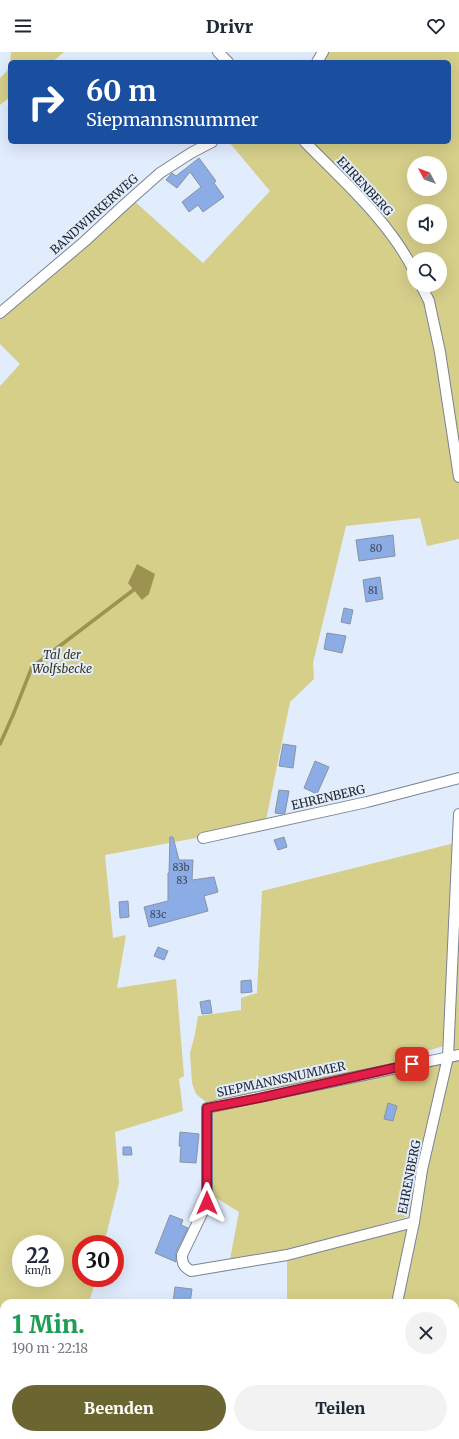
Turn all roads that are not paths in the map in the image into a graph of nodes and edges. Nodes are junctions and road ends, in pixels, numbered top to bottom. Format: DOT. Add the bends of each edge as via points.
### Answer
graph roads {
  1 [pos="218,52"];
  2 [pos="226,60"];
  3 [pos="208,144"];
  4 [pos="307,144"];
  5 [pos="407,259"];
  6 [pos="424,292"];
  7 [pos="0,313"];
  8 [pos="459,477"];
  9 [pos="459,778"];
  10 [pos="459,814"];
  11 [pos="203,838"];
  12 [pos="459,1055"];
  13 [pos="448,1057"];
  14 [pos="414,1222"];
  15 [pos="398,1299"];
  1 -- 2 [label="street"];
  3 -- 7 [label="street, BANDWIRKERWEG" via="160,173"];
  4 -- 5 [label="street, EHRENBERG" via="362,200 390,233"];
  6 -- 8 [label="street" via="429,301 440,352"];
  9 -- 11 [label="street, EHRENBERG" via="368,802"];
  10 -- 13 [label="street, EHRENBERG"];
  12 -- 13 [label="street"];
  13 -- 14 [label="street, EHRENBERG" via="422,1170"];
  13 -- 14 [label="street, SIEPMANNSNUMMER" via="207,1108 207,1203 182,1255 182,1262 184,1267 191,1271 287,1255"];
  14 -- 15 [label="street, EHRENBERG"];
}
